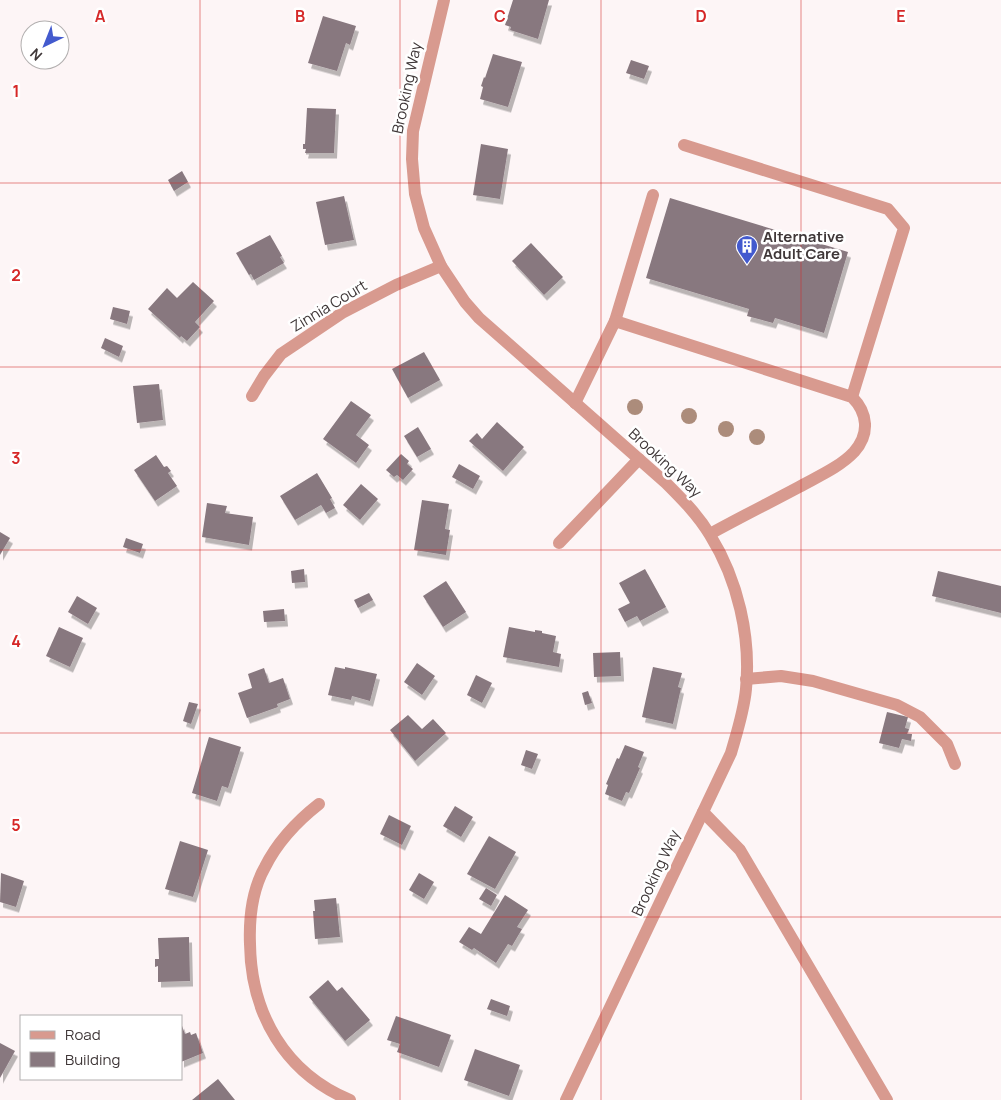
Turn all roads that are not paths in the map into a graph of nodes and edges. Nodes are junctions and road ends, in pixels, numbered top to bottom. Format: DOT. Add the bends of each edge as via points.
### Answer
graph roads {
  1 [pos="444,0"];
  2 [pos="684,145"];
  3 [pos="653,195"];
  4 [pos="441,266"];
  5 [pos="615,322"];
  6 [pos="252,396"];
  7 [pos="852,397"];
  8 [pos="575,403"];
  9 [pos="639,459"];
  10 [pos="710,534"];
  11 [pos="559,543"];
  12 [pos="746,679"];
  13 [pos="955,764"];
  14 [pos="319,804"];
  15 [pos="703,812"];
  16 [pos="350,1100"];
  17 [pos="566,1100"];
  18 [pos="887,1100"];
  1 -- 4 [label="street, Brooking Way" via="413,131 412,159 415,194 424,228"];
  2 -- 7 [label="street" via="888,209 899,220 904,228"];
  3 -- 5 [label="street"];
  4 -- 6 [label="street, Zinnia Court" via="342,313 282,354"];
  4 -- 8 [label="street, Brooking Way" via="479,318"];
  5 -- 7 [label="street"];
  5 -- 8 [label="street"];
  7 -- 10 [label="street" via="861,406 865,423 862,440 854,452 832,468"];
  8 -- 9 [label="street, Brooking Way"];
  9 -- 10 [label="street, Brooking Way" via="691,508"];
  9 -- 11 [label="street"];
  10 -- 12 [label="street, Brooking Way" via="733,583 743,618"];
  12 -- 13 [label="street" via="781,676 814,681 897,705 920,717 947,744"];
  12 -- 15 [label="street, Brooking Way" via="742,718 731,753"];
  14 -- 16 [label="street" via="278,844 264,868 249,924 250,958 254,987 276,1040 316,1082"];
  15 -- 17 [label="street, Brooking Way"];
  15 -- 18 [label="street" via="740,850"];
}
